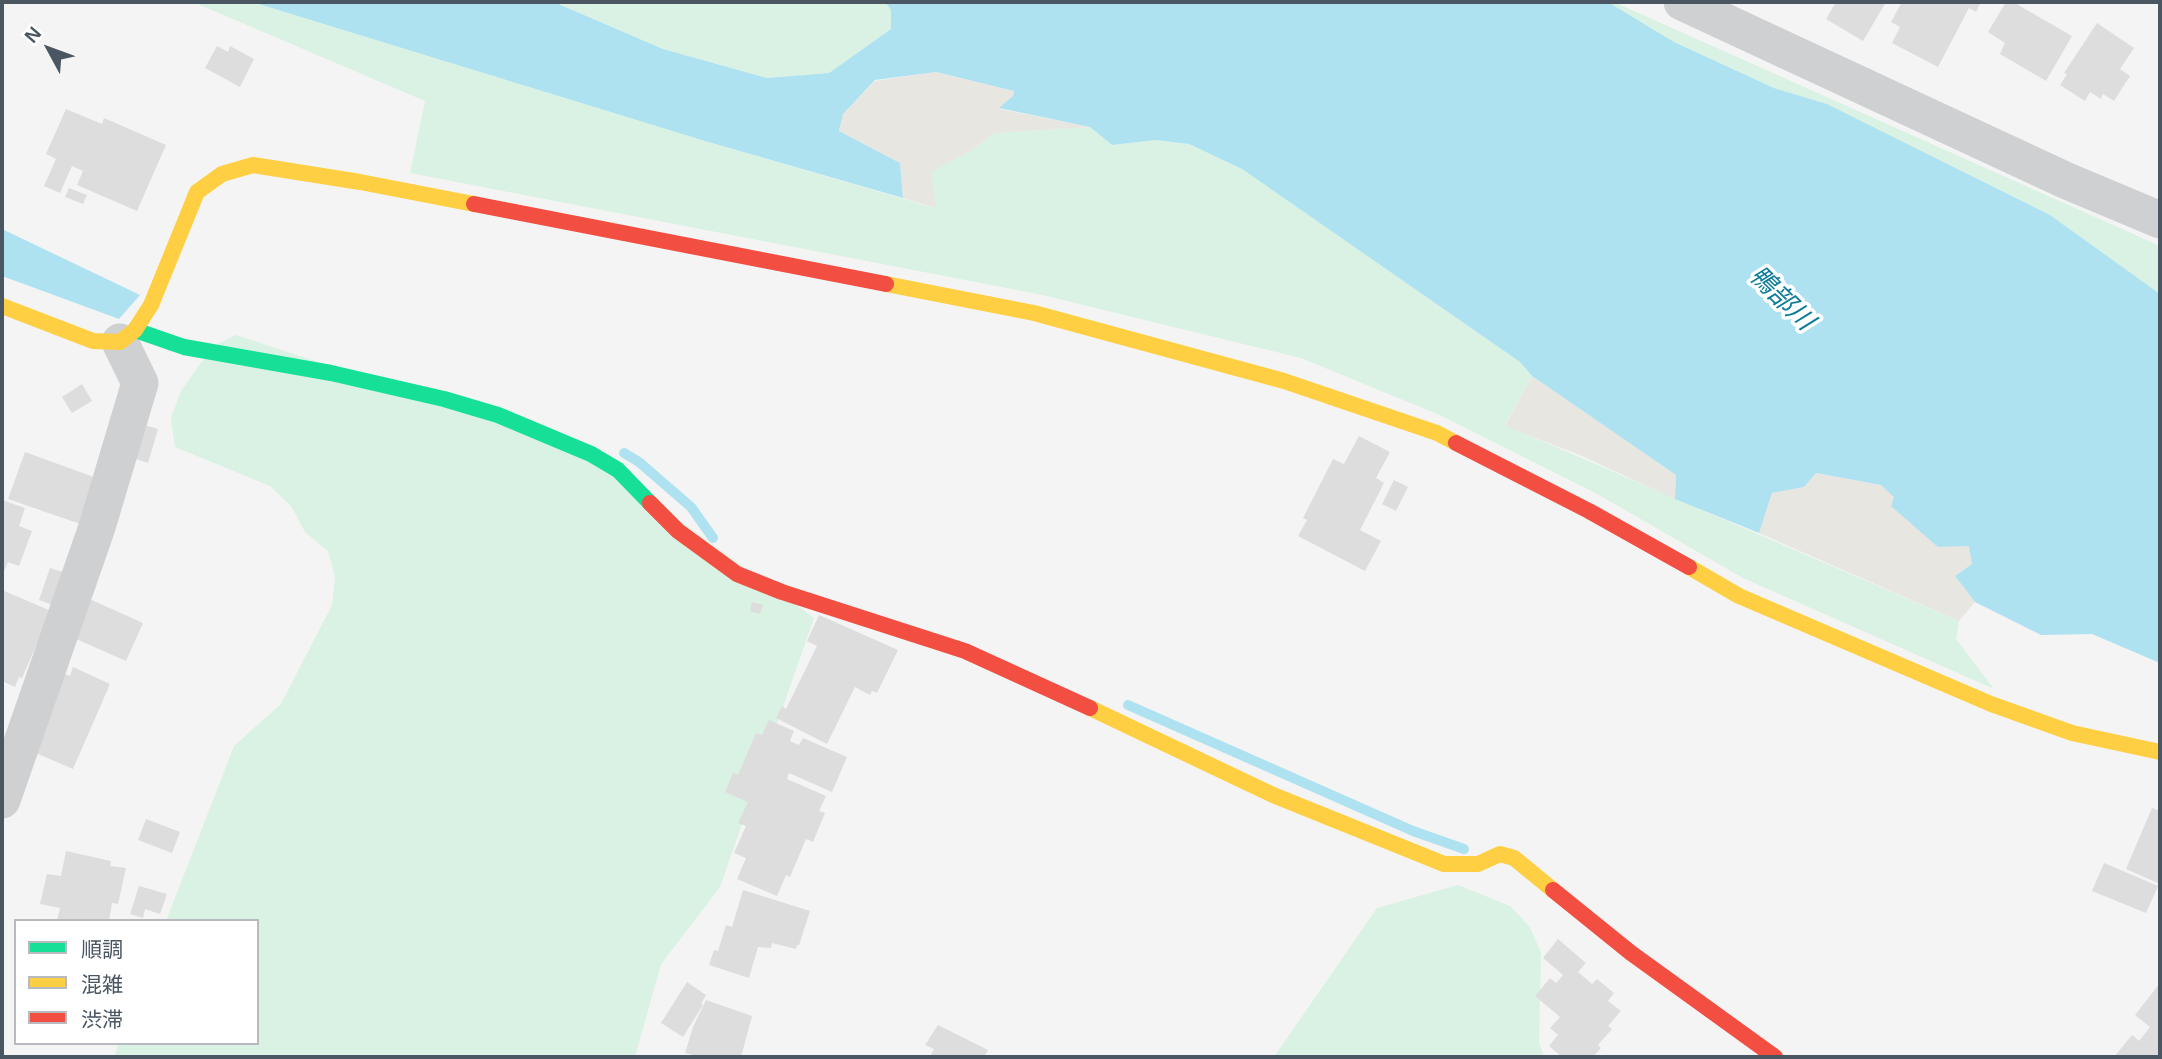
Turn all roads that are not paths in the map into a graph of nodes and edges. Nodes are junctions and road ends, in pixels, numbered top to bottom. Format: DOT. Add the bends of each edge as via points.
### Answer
graph roads {
  1 [pos="1682,2"];
  2 [pos="2160,220"];
  3 [pos="2,306"];
  4 [pos="132,331"];
  5 [pos="2160,752"];
  6 [pos="2,800"];
  7 [pos="1775,1057"];
  1 -- 2 [label="street"];
  3 -- 4 [label="street" via="93,341"];
  4 -- 5 [label="street" via="151,305 197,192 222,174 253,165 1034,313 1284,381 1437,433 1590,511 1739,596 1991,704 2072,733"];
  4 -- 6 [label="street" via="140,383 97,527"];
  4 -- 7 [label="street" via="184,347 331,373 498,415 618,470 677,531 737,574 965,651 1273,795 1444,863 1478,864 1500,854 1514,858 1631,953"];
}
